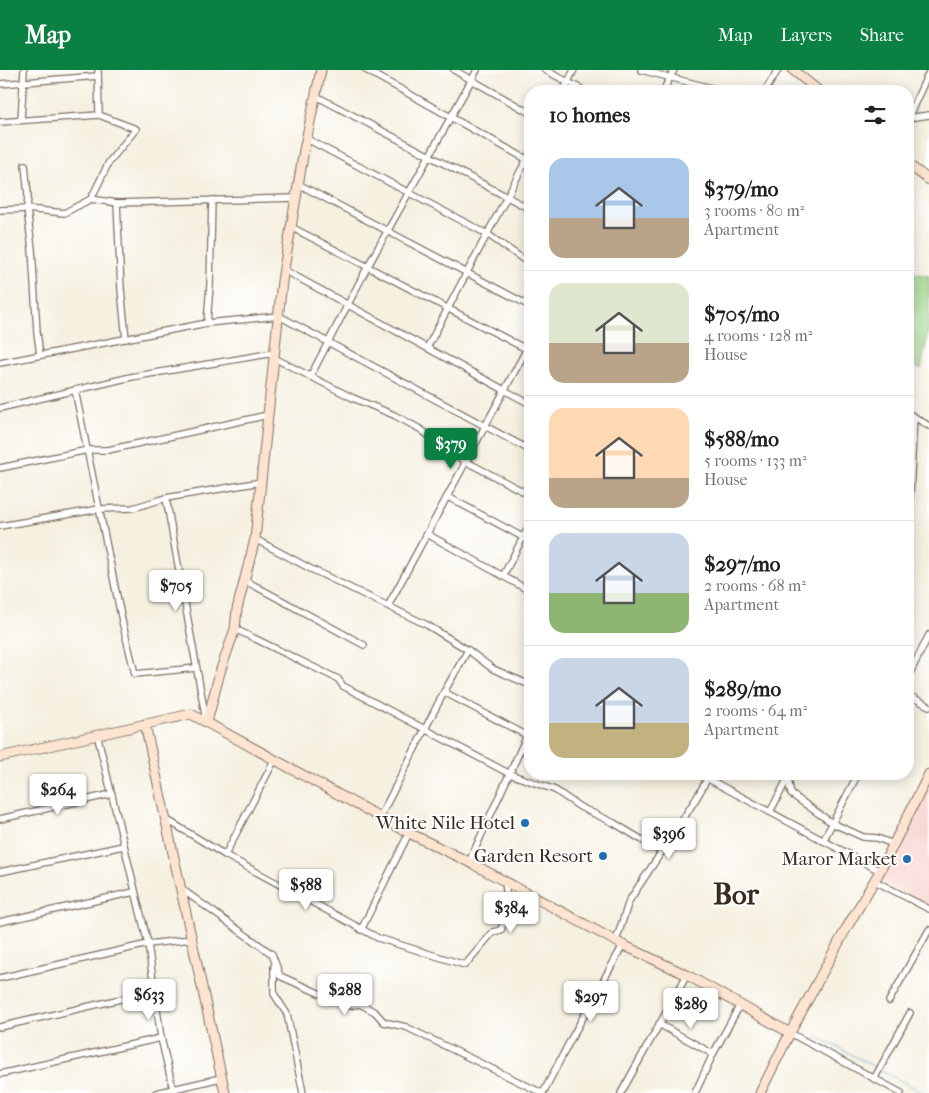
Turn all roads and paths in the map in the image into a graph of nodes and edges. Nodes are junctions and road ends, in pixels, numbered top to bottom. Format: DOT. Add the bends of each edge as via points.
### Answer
graph roads {
  1 [pos="24,70"];
  2 [pos="321,70"];
  3 [pos="454,70"];
  4 [pos="477,70"];
  5 [pos="545,70"];
  6 [pos="574,70"];
  7 [pos="641,70"];
  8 [pos="674,70"];
  9 [pos="778,70"];
  10 [pos="793,70"];
  11 [pos="369,71"];
  12 [pos="929,72"];
  13 [pos="98,73"];
  14 [pos="670,77"];
  15 [pos="471,80"];
  16 [pos="568,82"];
  17 [pos="24,83"];
  18 [pos="0,84"];
  19 [pos="566,85"];
  20 [pos="574,85"];
  21 [pos="666,85"];
  22 [pos="700,85"];
  23 [pos="769,85"];
  24 [pos="812,85"];
  25 [pos="316,96"];
  26 [pos="914,105"];
  27 [pos="524,110"];
  28 [pos="99,115"];
  29 [pos="929,116"];
  30 [pos="450,117"];
  31 [pos="914,117"];
  32 [pos="21,120"];
  33 [pos="0,122"];
  34 [pos="306,140"];
  35 [pos="524,155"];
  36 [pos="429,156"];
  37 [pos="25,165"];
  38 [pos="524,167"];
  39 [pos="914,172"];
  40 [pos="929,180"];
  41 [pos="298,184"];
  42 [pos="408,193"];
  43 [pos="507,197"];
  44 [pos="296,198"];
  45 [pos="91,199"];
  46 [pos="212,200"];
  47 [pos="117,203"];
  48 [pos="524,206"];
  49 [pos="0,210"];
  50 [pos="27,210"];
  51 [pos="291,227"];
  52 [pos="387,231"];
  53 [pos="487,234"];
  54 [pos="524,260"];
  55 [pos="368,266"];
  56 [pos="284,270"];
  57 [pos="466,273"];
  58 [pos="524,303"];
  59 [pos="348,304"];
  60 [pos="448,308"];
  61 [pos="279,316"];
  62 [pos="207,323"];
  63 [pos="126,338"];
  64 [pos="329,342"];
  65 [pos="524,346"];
  66 [pos="427,348"];
  67 [pos="40,355"];
  68 [pos="274,355"];
  69 [pos="524,357"];
  70 [pos="0,363"];
  71 [pos="310,377"];
  72 [pos="75,390"];
  73 [pos="505,390"];
  74 [pos="524,401"];
  75 [pos="0,408"];
  76 [pos="268,415"];
  77 [pos="914,416"];
  78 [pos="486,426"];
  79 [pos="929,426"];
  80 [pos="524,447"];
  81 [pos="88,450"];
  82 [pos="467,462"];
  83 [pos="0,468"];
  84 [pos="261,482"];
  85 [pos="524,492"];
  86 [pos="448,497"];
  87 [pos="166,498"];
  88 [pos="100,509"];
  89 [pos="0,526"];
  90 [pos="427,534"];
  91 [pos="523,537"];
  92 [pos="255,539"];
  93 [pos="504,576"];
  94 [pos="244,580"];
  95 [pos="524,588"];
  96 [pos="388,606"];
  97 [pos="234,629"];
  98 [pos="929,635"];
  99 [pos="364,645"];
  100 [pos="468,650"];
  101 [pos="914,665"];
  102 [pos="196,668"];
  103 [pos="524,682"];
  104 [pos="444,692"];
  105 [pos="914,698"];
  106 [pos="929,706"];
  107 [pos="207,722"];
  108 [pos="145,724"];
  109 [pos="425,730"];
  110 [pos="97,734"];
  111 [pos="524,734"];
  112 [pos="524,740"];
  113 [pos="0,757"];
  114 [pos="275,759"];
  115 [pos="510,774"];
  116 [pos="929,774"];
  117 [pos="524,779"];
  118 [pos="527,780"];
  119 [pos="706,780"];
  120 [pos="715,780"];
  121 [pos="787,780"];
  122 [pos="789,780"];
  123 [pos="855,780"];
  124 [pos="112,794"];
  125 [pos="770,812"];
  126 [pos="380,817"];
  127 [pos="164,818"];
  128 [pos="0,819"];
  129 [pos="832,823"];
  130 [pos="409,833"];
  131 [pos="823,840"];
  132 [pos="893,844"];
  133 [pos="123,846"];
  134 [pos="662,852"];
  135 [pos="225,855"];
  136 [pos="468,862"];
  137 [pos="880,870"];
  138 [pos="0,872"];
  139 [pos="875,881"];
  140 [pos="505,882"];
  141 [pos="180,888"];
  142 [pos="134,892"];
  143 [pos="929,910"];
  144 [pos="0,922"];
  145 [pos="361,930"];
  146 [pos="929,930"];
  147 [pos="191,939"];
  148 [pos="619,943"];
  149 [pos="148,944"];
  150 [pos="272,954"];
  151 [pos="687,975"];
  152 [pos="0,978"];
  153 [pos="156,991"];
  154 [pos="889,1001"];
  155 [pos="740,1005"];
  156 [pos="910,1013"];
  157 [pos="658,1024"];
  158 [pos="0,1026"];
  159 [pos="790,1033"];
  160 [pos="162,1038"];
  161 [pos="713,1054"];
  162 [pos="0,1074"];
  163 [pos="221,1078"];
  164 [pos="874,1079"];
  165 [pos="173,1091"];
  166 [pos="156,1093"];
  167 [pos="225,1093"];
  168 [pos="303,1093"];
  169 [pos="543,1093"];
  170 [pos="621,1093"];
  171 [pos="695,1093"];
  172 [pos="760,1093"];
  173 [pos="901,1093"];
  1 -- 17 [label="street"];
  2 -- 25 [label="street"];
  3 -- 15 [label="street"];
  4 -- 15 [label="street"];
  5 -- 16 [label="street"];
  6 -- 16 [label="street"];
  7 -- 14 [label="street"];
  8 -- 14 [label="street"];
  9 -- 23 [label="street"];
  10 -- 24 [label="street"];
  11 -- 30 [label="street"];
  12 -- 26 [label="street"];
  13 -- 17 [label="street"];
  13 -- 28 [label="street"];
  14 -- 21 [label="street"];
  14 -- 22 [label="street"];
  15 -- 27 [label="street"];
  15 -- 30 [label="street"];
  16 -- 19 [label="street"];
  16 -- 20 [label="street"];
  17 -- 18 [label="street"];
  17 -- 32 [label="street"];
  25 -- 34 [label="street"];
  25 -- 36 [label="street"];
  28 -- 32 [label="street"];
  28 -- 45 [label="street" via="136,129 109,162"];
  29 -- 31 [label="street"];
  30 -- 35 [label="street"];
  30 -- 36 [label="street"];
  32 -- 33 [label="street"];
  34 -- 41 [label="street"];
  34 -- 42 [label="street"];
  36 -- 42 [label="street"];
  36 -- 43 [label="street"];
  37 -- 50 [label="street"];
  38 -- 43 [label="street"];
  39 -- 40 [label="street"];
  41 -- 44 [label="street"];
  41 -- 52 [label="street"];
  42 -- 52 [label="street"];
  42 -- 53 [label="street"];
  43 -- 48 [label="street"];
  43 -- 53 [label="street"];
  44 -- 46 [label="street"];
  44 -- 51 [label="street"];
  45 -- 47 [label="street"];
  45 -- 50 [label="street" via="64,213"];
  46 -- 47 [label="street"];
  46 -- 62 [label="street"];
  47 -- 63 [label="street"];
  49 -- 50 [label="street"];
  50 -- 67 [label="street"];
  51 -- 55 [label="street"];
  51 -- 56 [label="street"];
  52 -- 55 [label="street"];
  52 -- 57 [label="street"];
  53 -- 54 [label="street"];
  53 -- 57 [label="street"];
  55 -- 59 [label="street"];
  55 -- 60 [label="street"];
  56 -- 59 [label="street"];
  56 -- 61 [label="street"];
  57 -- 58 [label="street"];
  57 -- 60 [label="street"];
  59 -- 64 [label="street"];
  59 -- 66 [label="street"];
  60 -- 65 [label="street"];
  60 -- 66 [label="street"];
  61 -- 62 [label="street"];
  61 -- 64 [label="street"];
  61 -- 68 [label="street"];
  62 -- 63 [label="street"];
  63 -- 67 [label="street"];
  64 -- 71 [label="street"];
  64 -- 78 [label="street"];
  66 -- 73 [label="street"];
  67 -- 70 [label="street"];
  68 -- 71 [label="street"];
  68 -- 72 [label="street" via="131,377"];
  68 -- 76 [label="street"];
  69 -- 73 [label="street"];
  71 -- 82 [label="street" via="420,429 456,450"];
  72 -- 75 [label="street"];
  72 -- 81 [label="street"];
  73 -- 74 [label="street"];
  73 -- 78 [label="street"];
  76 -- 81 [label="street" via="108,450"];
  76 -- 84 [label="street"];
  77 -- 79 [label="street"];
  78 -- 80 [label="street"];
  78 -- 82 [label="street"];
  81 -- 83 [label="street"];
  81 -- 88 [label="street"];
  82 -- 85 [label="street"];
  82 -- 86 [label="street"];
  84 -- 87 [label="street"];
  84 -- 92 [label="street"];
  86 -- 90 [label="street"];
  86 -- 91 [label="street"];
  87 -- 88 [label="street" via="133,508"];
  87 -- 102 [label="street"];
  88 -- 89 [label="street"];
  88 -- 102 [label="street" via="135,674"];
  90 -- 93 [label="street"];
  90 -- 96 [label="street"];
  91 -- 93 [label="street"];
  92 -- 94 [label="street"];
  92 -- 96 [label="street"];
  93 -- 95 [label="street"];
  94 -- 97 [label="street"];
  94 -- 99 [label="street"];
  96 -- 100 [label="street"];
  97 -- 107 [label="street"];
  97 -- 109 [label="street" via="338,678 343,686"];
  98 -- 101 [label="street"];
  100 -- 103 [label="street" via="493,669"];
  100 -- 104 [label="street"];
  102 -- 107 [label="street"];
  104 -- 109 [label="street"];
  104 -- 111 [label="street"];
  105 -- 106 [label="street"];
  107 -- 108 [label="street" via="191,714"];
  107 -- 114 [label="street"];
  108 -- 110 [label="street"];
  108 -- 127 [label="street"];
  109 -- 115 [label="street"];
  109 -- 126 [label="street"];
  110 -- 113 [label="street"];
  110 -- 124 [label="street"];
  112 -- 115 [label="street"];
  114 -- 126 [label="street"];
  114 -- 135 [label="street"];
  115 -- 117 [label="street"];
  115 -- 136 [label="street"];
  116 -- 132 [label="street"];
  118 -- 134 [label="street" via="555,790"];
  119 -- 134 [label="street"];
  120 -- 125 [label="street"];
  121 -- 125 [label="street"];
  122 -- 129 [label="street" via="790,794"];
  123 -- 129 [label="street"];
  124 -- 128 [label="street"];
  124 -- 133 [label="street"];
  125 -- 131 [label="street"];
  126 -- 130 [label="street"];
  127 -- 135 [label="street"];
  127 -- 141 [label="street"];
  129 -- 131 [label="street"];
  129 -- 132 [label="street" via="863,837"];
  130 -- 136 [label="street"];
  130 -- 145 [label="street"];
  131 -- 137 [label="street"];
  132 -- 137 [label="street"];
  133 -- 138 [label="street"];
  133 -- 142 [label="street"];
  134 -- 148 [label="street" via="628,901"];
  135 -- 145 [label="street"];
  136 -- 140 [label="street"];
  137 -- 139 [label="street"];
  139 -- 143 [label="street"];
  139 -- 159 [label="street"];
  140 -- 145 [label="street" via="508,908 501,930 493,932 465,965"];
  140 -- 148 [label="street"];
  141 -- 147 [label="street"];
  141 -- 150 [label="street"];
  142 -- 144 [label="street"];
  142 -- 149 [label="street"];
  146 -- 154 [label="street"];
  147 -- 149 [label="street"];
  147 -- 163 [label="street"];
  148 -- 151 [label="street"];
  148 -- 169 [label="street"];
  149 -- 152 [label="street"];
  149 -- 153 [label="street"];
  150 -- 168 [label="street" via="274,994 287,1014"];
  150 -- 169 [label="street" via="280,976 348,1006 360,1004 375,1012 384,1022 406,1027"];
  151 -- 155 [label="street"];
  151 -- 157 [label="street"];
  153 -- 158 [label="street"];
  153 -- 160 [label="street"];
  155 -- 159 [label="street"];
  155 -- 161 [label="street"];
  156 -- 164 [label="street"];
  157 -- 161 [label="street"];
  157 -- 170 [label="street"];
  159 -- 164 [label="street"];
  159 -- 172 [label="street"];
  160 -- 162 [label="street"];
  160 -- 165 [label="street"];
  161 -- 171 [label="street"];
  163 -- 165 [label="street"];
  163 -- 167 [label="street"];
  164 -- 173 [label="street"];
  165 -- 166 [label="street"];
}
